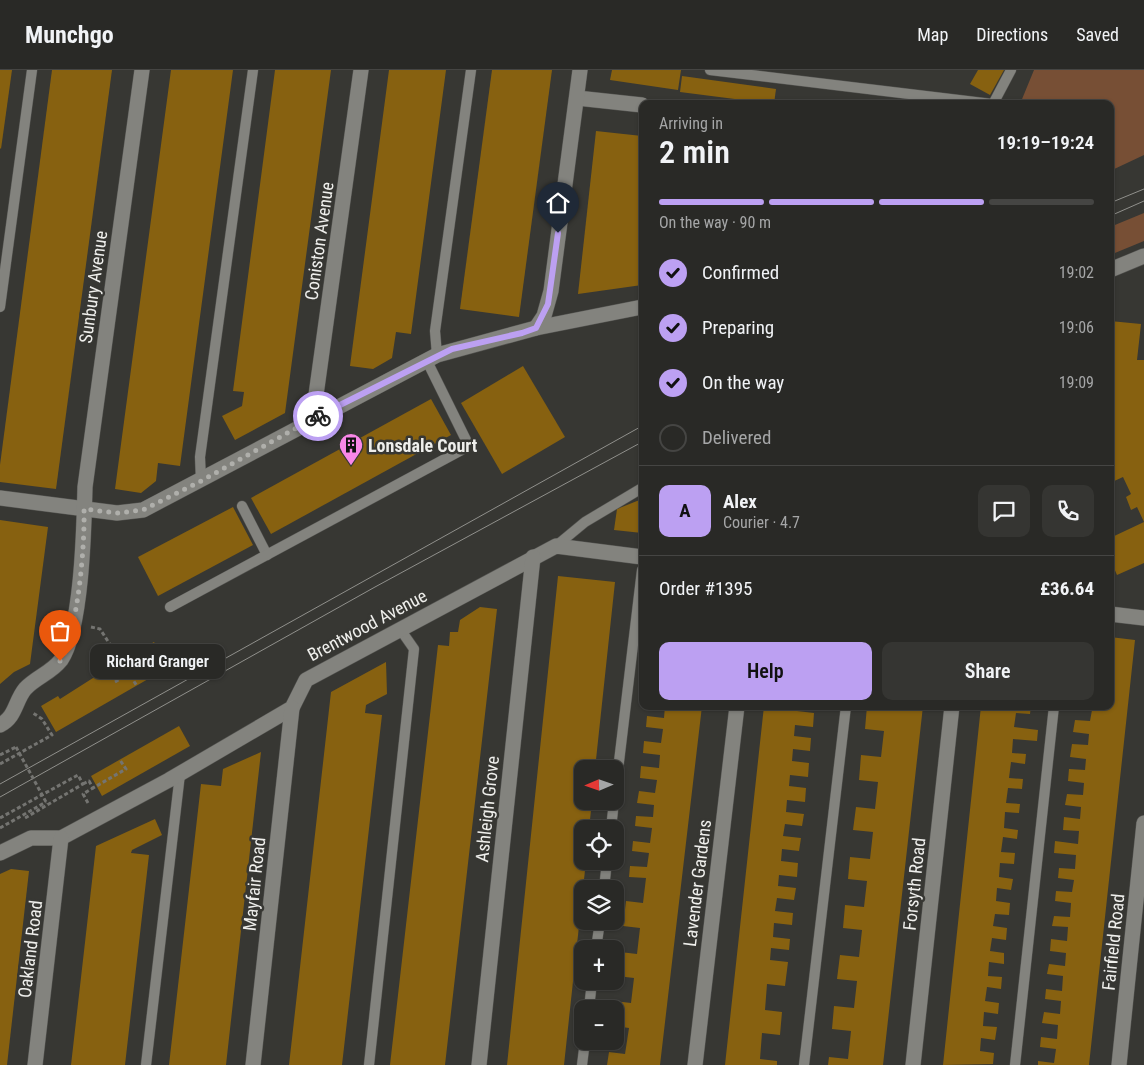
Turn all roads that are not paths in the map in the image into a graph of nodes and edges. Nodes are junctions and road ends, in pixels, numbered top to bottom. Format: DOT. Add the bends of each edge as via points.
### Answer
graph roads {
  1 [pos="32,70"];
  2 [pos="142,70"];
  3 [pos="253,70"];
  4 [pos="361,70"];
  5 [pos="471,70"];
  6 [pos="580,70"];
  7 [pos="710,70"];
  8 [pos="1012,70"];
  9 [pos="576,98"];
  10 [pos="959,100"];
  11 [pos="994,100"];
  12 [pos="639,105"];
  13 [pos="1144,256"];
  14 [pos="1114,268"];
  15 [pos="0,307"];
  16 [pos="639,308"];
  17 [pos="536,328"];
  18 [pos="432,358"];
  19 [pos="318,416"];
  20 [pos="201,481"];
  21 [pos="639,490"];
  22 [pos="0,498"];
  23 [pos="242,506"];
  24 [pos="84,509"];
  25 [pos="556,546"];
  26 [pos="267,555"];
  27 [pos="533,557"];
  28 [pos="639,557"];
  29 [pos="639,595"];
  30 [pos="170,607"];
  31 [pos="1114,614"];
  32 [pos="1144,618"];
  33 [pos="400,629"];
  34 [pos="292,708"];
  35 [pos="736,710"];
  36 [pos="846,710"];
  37 [pos="952,710"];
  38 [pos="1054,710"];
  39 [pos="0,725"];
  40 [pos="619,760"];
  41 [pos="180,774"];
  42 [pos="1144,823"];
  43 [pos="61,838"];
  44 [pos="0,853"];
  45 [pos="584,1050"];
  46 [pos="35,1065"];
  47 [pos="146,1065"];
  48 [pos="253,1065"];
  49 [pos="369,1065"];
  50 [pos="479,1065"];
  51 [pos="582,1065"];
  52 [pos="695,1065"];
  53 [pos="804,1065"];
  54 [pos="913,1065"];
  55 [pos="1015,1065"];
  56 [pos="1119,1065"];
  1 -- 15 [label="lane"];
  2 -- 24 [label="street, Sunbury Avenue"];
  3 -- 20 [label="lane" via="200,457"];
  4 -- 19 [label="street, Coniston Avenue" via="316,395"];
  5 -- 18 [label="lane"];
  6 -- 9 [label="street"];
  7 -- 10 [label="lane"];
  8 -- 11 [label="lane"];
  9 -- 12 [label="street"];
  9 -- 17 [label="street" via="551,291 544,316"];
  13 -- 14 [label="street"];
  16 -- 17 [label="street"];
  17 -- 18 [label="street" via="452,349"];
  18 -- 19 [label="street"];
  18 -- 26 [label="lane" via="469,446"];
  19 -- 20 [label="street"];
  20 -- 24 [label="street" via="156,504 129,513"];
  21 -- 25 [label="lane" via="585,522"];
  22 -- 24 [label="street"];
  23 -- 26 [label="lane"];
  24 -- 39 [label="street, Sunbury Avenue" via="85,527 74,624 66,652 51,671 26,688 10,718"];
  25 -- 27 [label="street, Brentwood Avenue"];
  25 -- 28 [label="street"];
  26 -- 30 [label="lane"];
  27 -- 33 [label="street, Brentwood Avenue"];
  27 -- 50 [label="street, Ashleigh Grove"];
  29 -- 40 [label="lane"];
  31 -- 32 [label="street"];
  33 -- 34 [label="street, Brentwood Avenue" via="306,680"];
  33 -- 49 [label="lane" via="414,649"];
  34 -- 41 [label="street"];
  34 -- 48 [label="street, Mayfair Road"];
  35 -- 52 [label="street, Lavender Gardens"];
  36 -- 53 [label="lane"];
  37 -- 54 [label="street, Forsyth Road"];
  38 -- 55 [label="lane"];
  41 -- 43 [label="street"];
  41 -- 47 [label="lane"];
  42 -- 56 [label="street, Fairfield Road"];
  43 -- 44 [label="street" via="31,838"];
  43 -- 46 [label="street, Oakland Road"];
  45 -- 51 [label="lane"];
}
